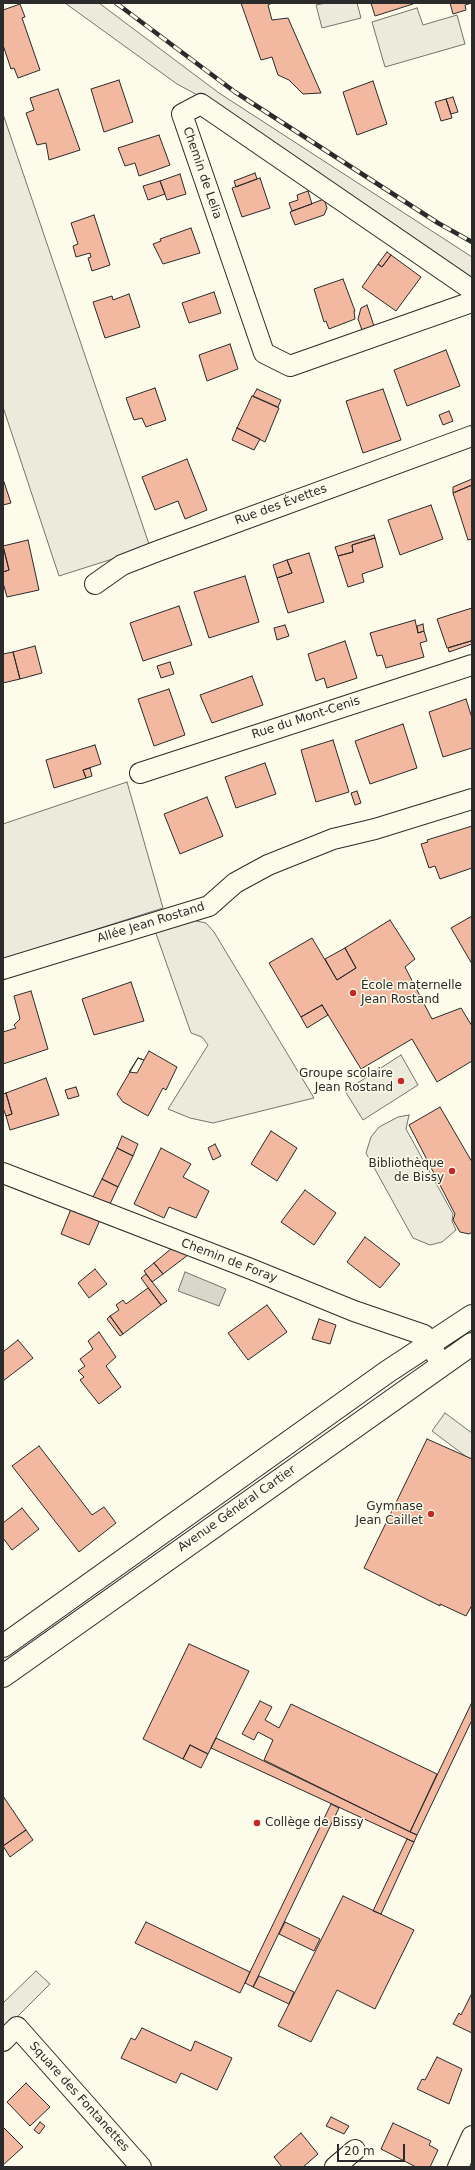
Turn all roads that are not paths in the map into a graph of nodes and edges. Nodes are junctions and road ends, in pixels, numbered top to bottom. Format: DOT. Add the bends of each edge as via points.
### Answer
graph roads {
  1 [pos="472,290"];
  2 [pos="472,302"];
  3 [pos="472,436"];
  4 [pos="95,584"];
  5 [pos="472,665"];
  6 [pos="140,773"];
  7 [pos="472,799"];
  8 [pos="3,970"];
  9 [pos="3,1173"];
  10 [pos="472,1316"];
  11 [pos="429,1344"];
  12 [pos="472,1344"];
  13 [pos="442,1364"];
  14 [pos="3,1646"];
  15 [pos="3,1676"];
  16 [pos="3,2041"];
  17 [pos="472,2136"];
  18 [pos="355,2150"];
  19 [pos="141,2167"];
  20 [pos="335,2167"];
  21 [pos="458,2167"];
  1 -- 2 [label="street, Chemin de Lelia" via="201,104 182,114 264,354 290,366"];
  3 -- 4 [label="street, Rue des Évettes" via="158,550 122,565"];
  5 -- 6 [label="street, Rue du Mont-Cenis"];
  7 -- 8 [label="street, Allée Jean Rostand" via="375,829 333,839 268,865 235,883 209,906"];
  9 -- 11 [label="street, Chemin de Foray" via="251,1268 354,1311 412,1330 424,1335"];
  10 -- 11 [label="main road, Avenue Général Cartier"];
  11 -- 13 [label="street, Chemin de Foray"];
  11 -- 14 [label="main road, Avenue Général Cartier"];
  12 -- 13 [label="main road, Avenue Général Cartier"];
  13 -- 15 [label="main road, Avenue Général Cartier"];
  16 -- 19 [label="street, Square des Fontanettes" via="17,2027"];
  17 -- 21 [label="street"];
  18 -- 20 [label="street"];
}
